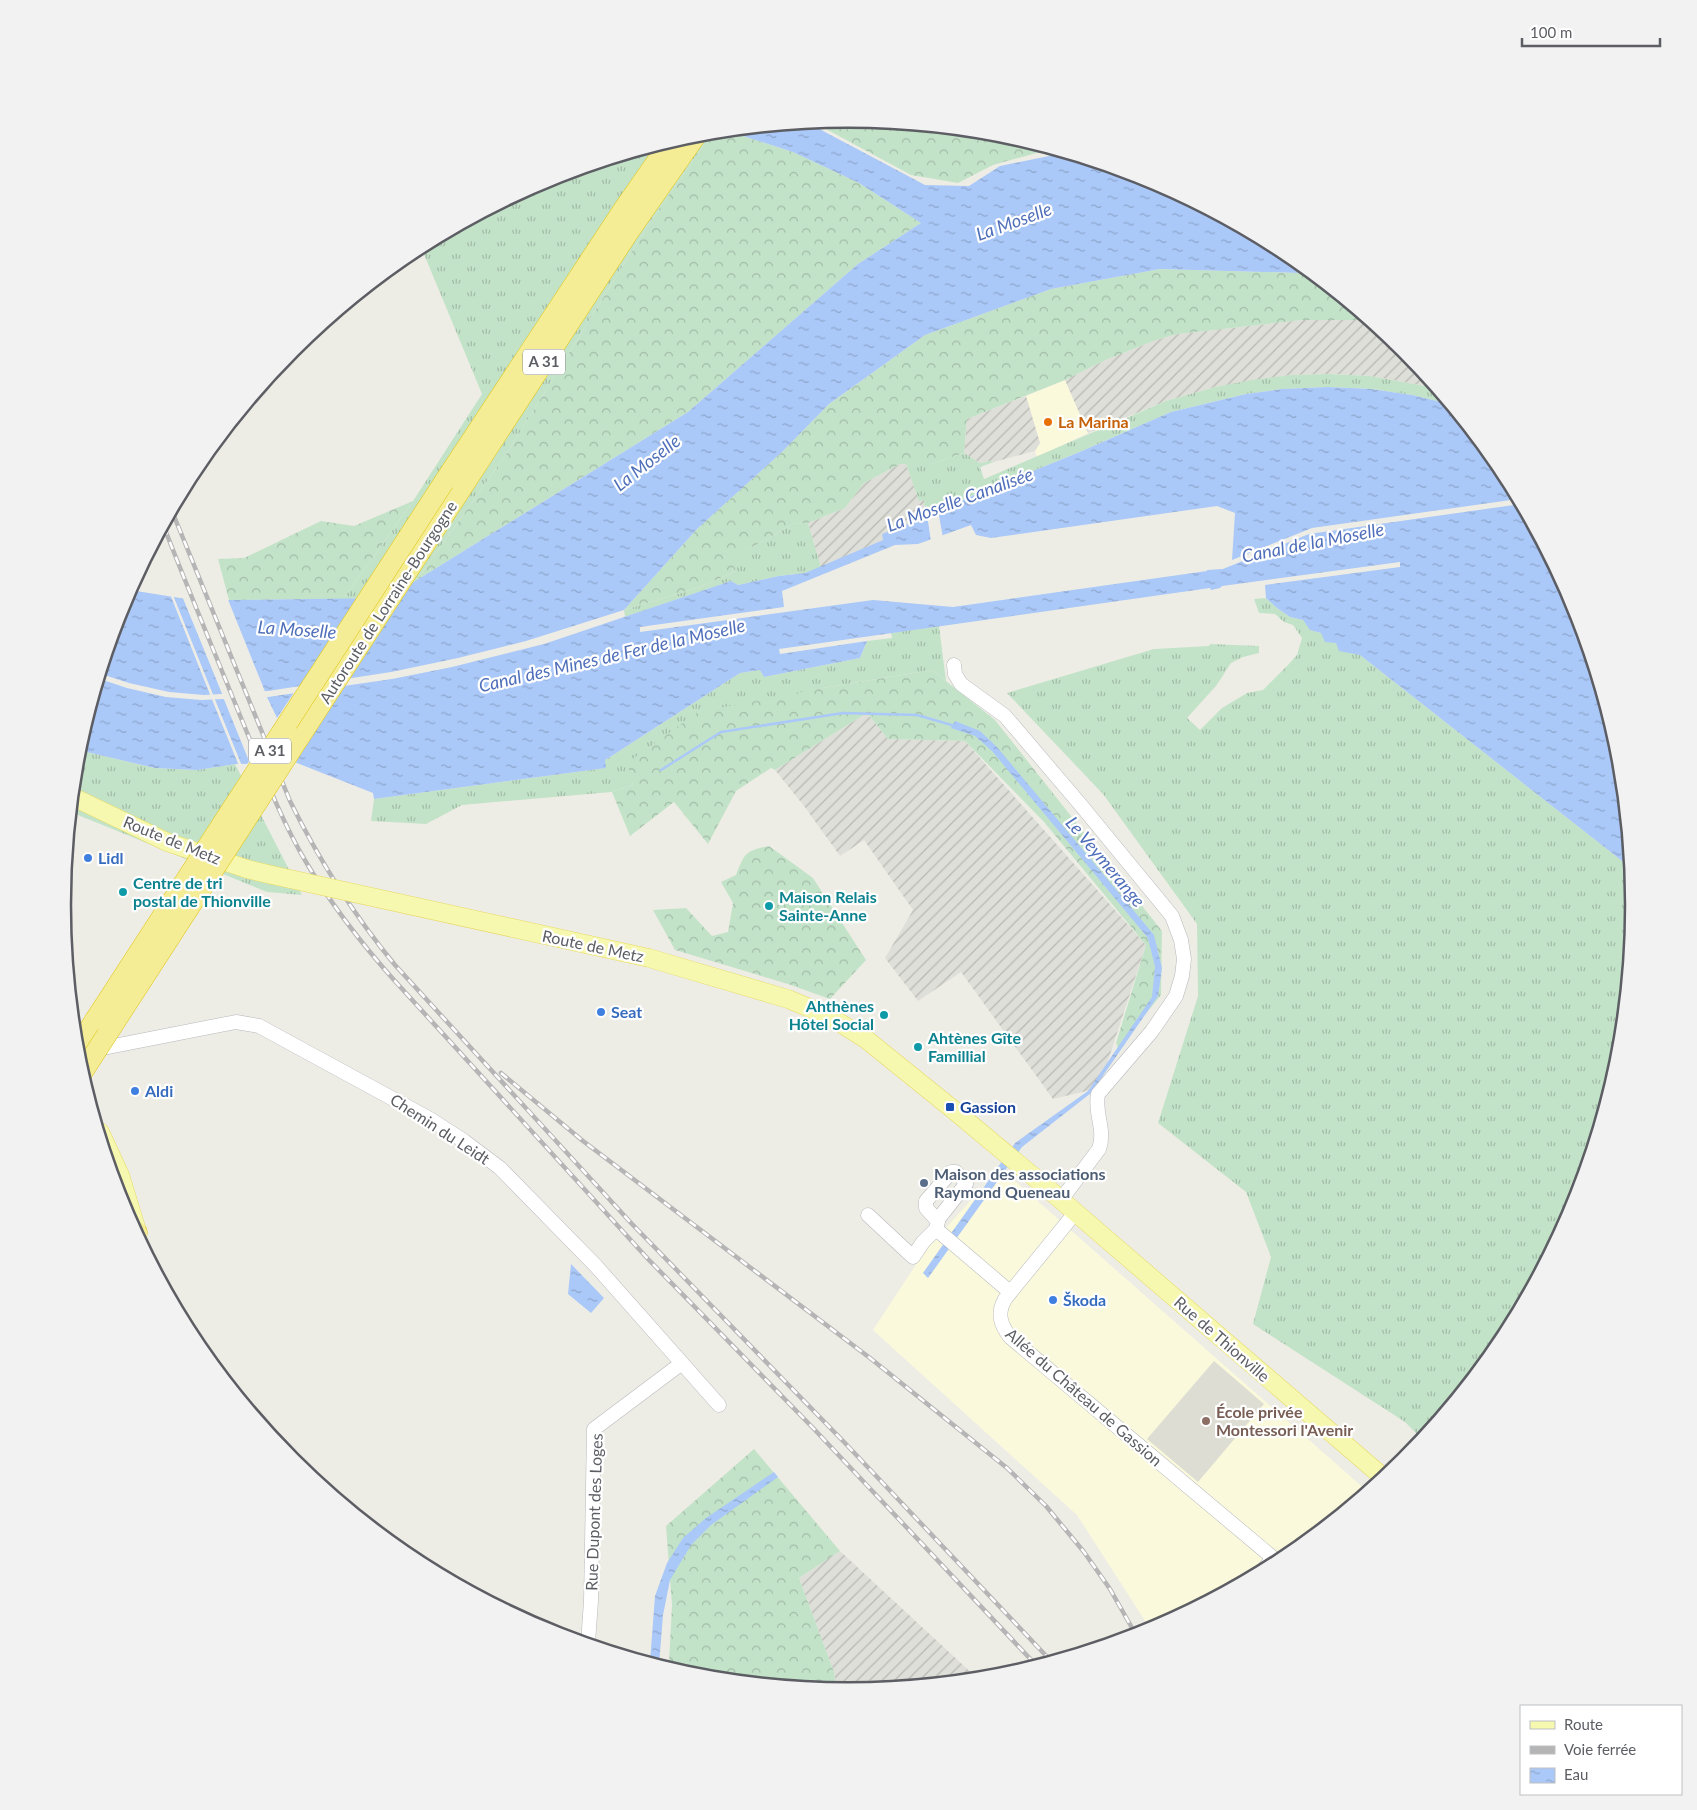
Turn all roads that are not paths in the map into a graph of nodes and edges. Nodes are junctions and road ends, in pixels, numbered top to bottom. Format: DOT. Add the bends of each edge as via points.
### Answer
graph roads {
  1 [pos="690,145"];
  2 [pos="665,150"];
  3 [pos="654,153"];
  4 [pos="624,210"];
  5 [pos="452,487"];
  6 [pos="954,665"];
  7 [pos="79,800"];
  8 [pos="95,1020"];
  9 [pos="81,1026"];
  10 [pos="83,1039"];
  11 [pos="85,1052"];
  12 [pos="88,1064"];
  13 [pos="1061,1200"];
  14 [pos="1075,1213"];
  15 [pos="868,1215"];
  16 [pos="1010,1292"];
  17 [pos="682,1363"];
  18 [pos="719,1405"];
  19 [pos="1378,1473"];
  20 [pos="1272,1556"];
  21 [pos="588,1637"];
  1 -- 5 [label="highway, Autoroute de Lorraine-Bourgogne / A 31"];
  2 -- 4 [label="highway, Autoroute de Lorraine-Bourgogne / A 31"];
  3 -- 4 [label="highway" via="634,183"];
  4 -- 5 [label="highway, Autoroute de Lorraine-Bourgogne / A 31"];
  5 -- 8 [label="highway, Autoroute de Lorraine-Bourgogne / A 31, bridge"];
  5 -- 12 [label="highway, Autoroute de Lorraine-Bourgogne / A 31, bridge"];
  6 -- 13 [label="street" via="961,684 1005,716 1080,804 1172,916 1181,940 1184,959 1176,996 1152,1031 1098,1094 1102,1142"];
  7 -- 13 [label="main road, Route de Metz, bridge" via="167,842 247,869 649,958 765,991 829,1016 867,1040"];
  8 -- 9 [label="highway"];
  8 -- 10 [label="highway, Autoroute de Lorraine-Bourgogne / A 31"];
  11 -- 17 [label="street, Chemin du Leidt" via="236,1022 259,1026 430,1119 500,1168 596,1266"];
  13 -- 14 [label="main road, Rue de Thionville"];
  14 -- 16 [label="street, Allée du Château de Gassion"];
  14 -- 19 [label="main road, Rue de Thionville"];
  15 -- 16 [label="street" via="913,1257 923,1242 940,1228 957,1247"];
  16 -- 20 [label="street, Allée du Château de Gassion" via="1000,1307 1000,1316 1010,1337"];
  17 -- 18 [label="street, Chemin du Leidt"];
  17 -- 21 [label="street, Rue Dupont des Loges" via="594,1429"];
}
